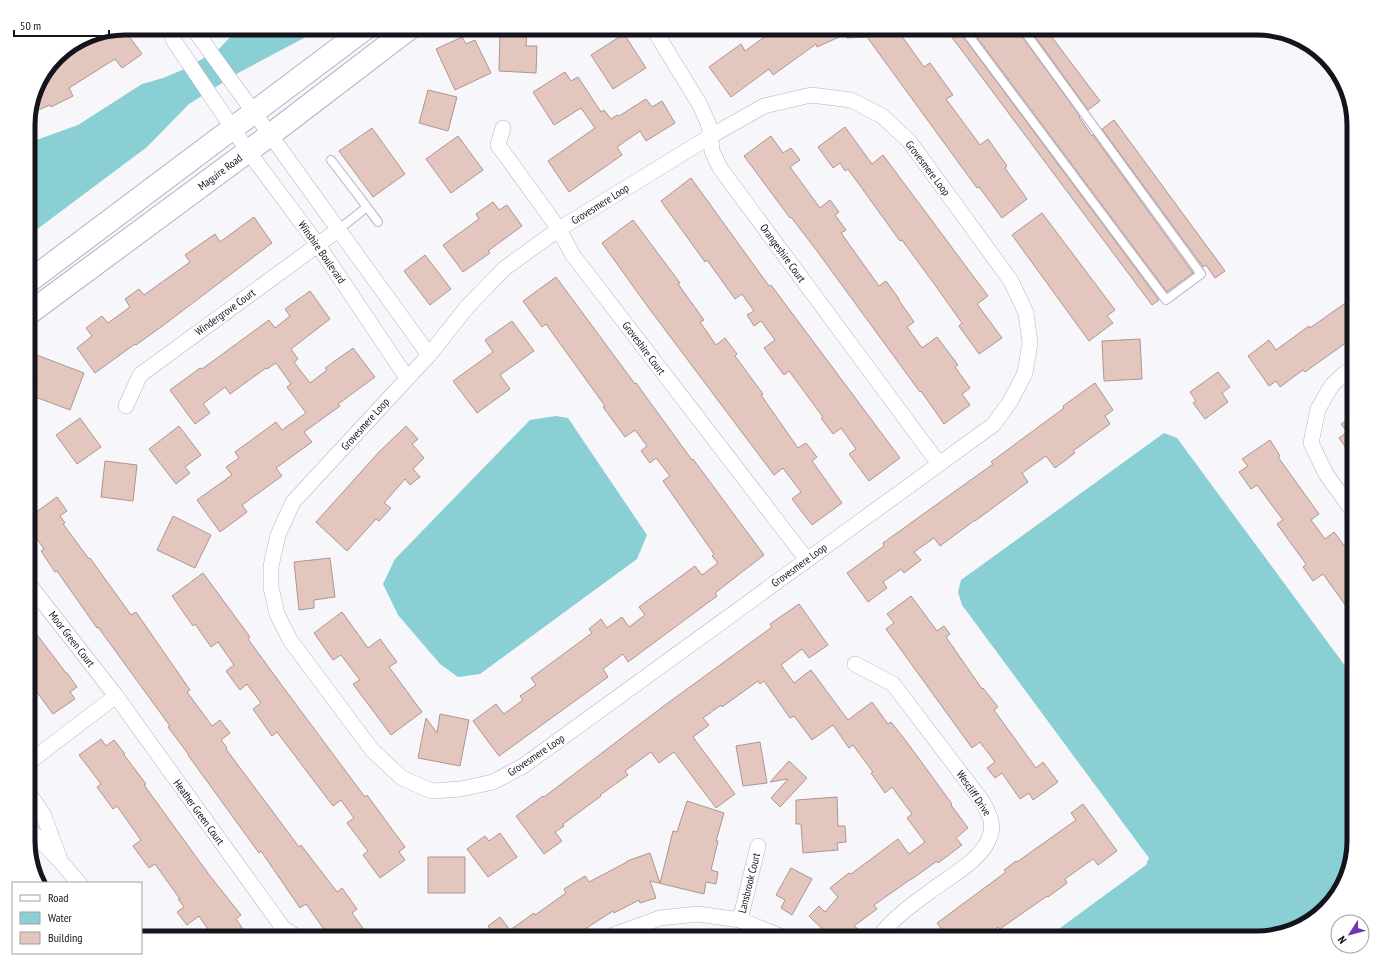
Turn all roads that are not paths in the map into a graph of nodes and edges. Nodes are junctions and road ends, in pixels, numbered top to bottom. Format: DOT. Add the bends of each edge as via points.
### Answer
graph roads {
  1 [pos="172,35"];
  2 [pos="199,35"];
  3 [pos="357,35"];
  4 [pos="401,35"];
  5 [pos="657,35"];
  6 [pos="969,35"];
  7 [pos="1027,35"];
  8 [pos="255,112"];
  9 [pos="503,128"];
  10 [pos="233,129"];
  11 [pos="270,135"];
  12 [pos="711,136"];
  13 [pos="248,151"];
  14 [pos="331,160"];
  15 [pos="367,207"];
  16 [pos="378,222"];
  17 [pos="559,229"];
  18 [pos="338,230"];
  19 [pos="318,244"];
  20 [pos="35,277"];
  21 [pos="35,309"];
  22 [pos="429,355"];
  23 [pos="1347,372"];
  24 [pos="407,378"];
  25 [pos="126,406"];
  26 [pos="939,464"];
  27 [pos="1347,503"];
  28 [pos="807,560"];
  29 [pos="35,592"];
  30 [pos="855,664"];
  31 [pos="116,696"];
  32 [pos="35,757"];
  33 [pos="35,802"];
  34 [pos="35,835"];
  35 [pos="758,846"];
  36 [pos="61,862"];
  37 [pos="78,882"];
  38 [pos="740,920"];
  39 [pos="279,931"];
  40 [pos="622,931"];
  41 [pos="768,931"];
  42 [pos="883,931"];
  1 -- 10 [label="street, Winshire Boulevard"];
  2 -- 8 [label="street"];
  3 -- 8 [label="main road"];
  4 -- 11 [label="main road, Maguire Road"];
  5 -- 12 [label="street, Orangeshire Court" via="700,105"];
  6 -- 7 [label="lane" via="1166,300 1201,274"];
  8 -- 10 [label="main road"];
  8 -- 11 [label="street"];
  9 -- 17 [label="street, Groveshire Court" via="498,145"];
  10 -- 13 [label="street, Winshire Boulevard"];
  10 -- 20 [label="main road"];
  11 -- 13 [label="main road, Maguire Road"];
  11 -- 18 [label="street"];
  12 -- 17 [label="street, Grovesmere Loop"];
  12 -- 26 [label="street, Orangeshire Court" via="712,151 720,168"];
  12 -- 26 [label="street, Grovesmere Loop" via="764,106 811,95 851,100 882,116 909,141 1011,281 1026,313 1030,343 1024,373 1010,402 992,425"];
  13 -- 19 [label="street, Winshire Boulevard"];
  13 -- 21 [label="main road, Maguire Road"];
  14 -- 15 [label="lane"];
  15 -- 16 [label="lane"];
  15 -- 18 [label="lane"];
  17 -- 22 [label="street, Grovesmere Loop" via="505,268 467,307"];
  17 -- 28 [label="street, Groveshire Court" via="572,254"];
  18 -- 19 [label="street, Windergrove Court"];
  18 -- 22 [label="street"];
  19 -- 24 [label="street, Winshire Boulevard"];
  19 -- 25 [label="street, Windergrove Court" via="140,375"];
  22 -- 24 [label="street, Grovesmere Loop"];
  23 -- 27 [label="street" via="1332,385 1318,409 1311,443 1326,474"];
  24 -- 28 [label="street, Grovesmere Loop" via="293,502 278,535 271,566 271,587 277,614 290,640 372,750 402,778 432,790 461,790 493,782 511,773"];
  26 -- 28 [label="street, Grovesmere Loop"];
  29 -- 31 [label="street, Moor Green Court"];
  30 -- 42 [label="street, Wescliff Drive" via="894,684 982,801 991,818 991,835 979,856 928,893"];
  31 -- 32 [label="street"];
  31 -- 39 [label="street, Heather Green Court"];
  33 -- 36 [label="street" via="43,814"];
  34 -- 36 [label="street"];
  35 -- 38 [label="street, Lansbrook Court"];
  36 -- 37 [label="street"];
  38 -- 40 [label="street" via="698,914 660,918"];
  38 -- 41 [label="street"];
}
